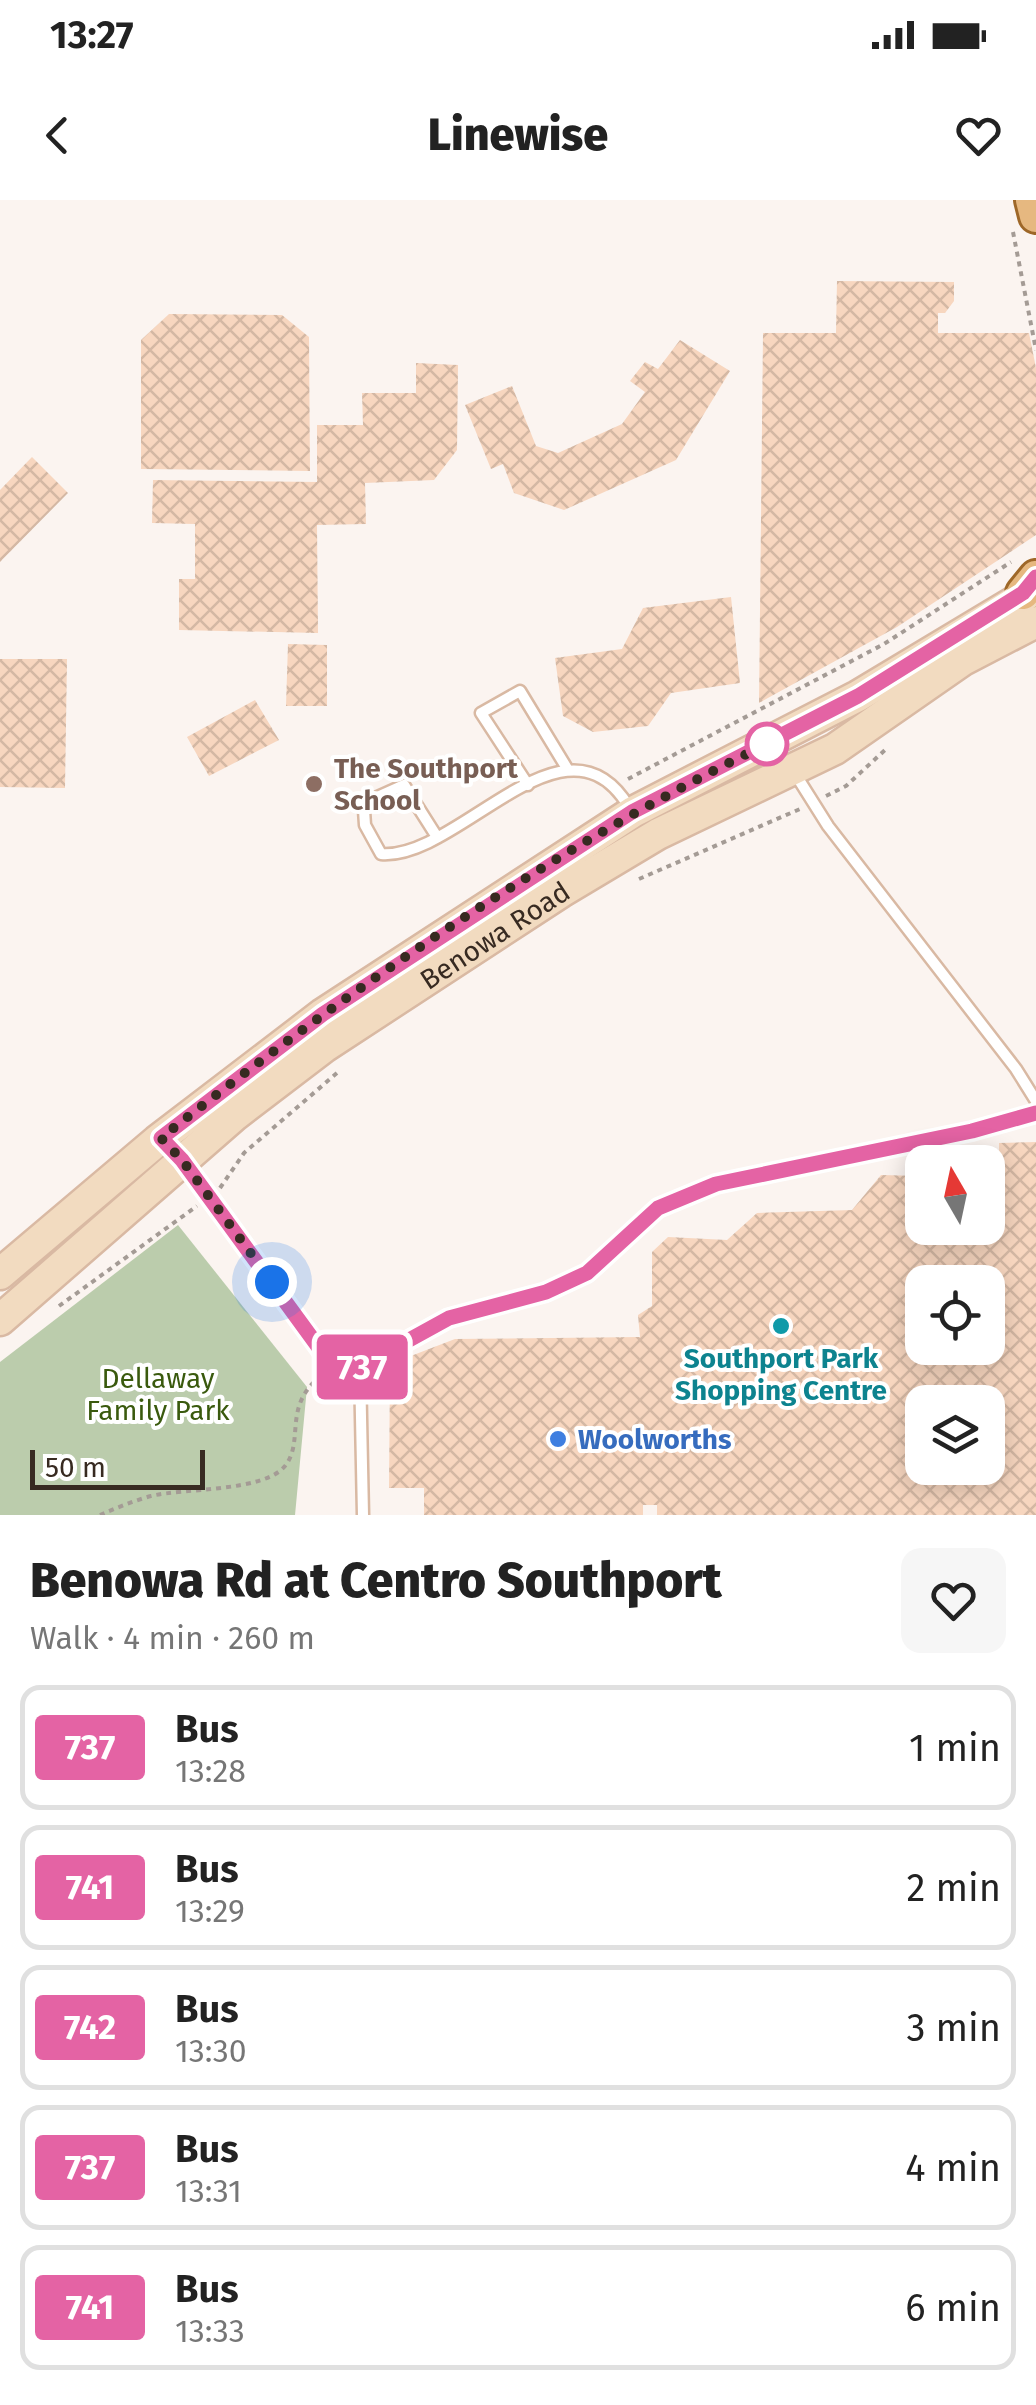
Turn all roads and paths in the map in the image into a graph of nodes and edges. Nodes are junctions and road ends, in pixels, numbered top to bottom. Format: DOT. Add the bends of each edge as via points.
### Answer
graph roads {
  1 [pos="1026,212"];
  2 [pos="1036,350"];
  3 [pos="1030,588"];
  4 [pos="898,740"];
  5 [pos="568,770"];
  6 [pos="792,770"];
  7 [pos="528,785"];
  8 [pos="616,785"];
  9 [pos="813,802"];
  10 [pos="632,812"];
  11 [pos="438,837"];
  12 [pos="630,883"];
  13 [pos="344,1067"];
  14 [pos="1036,1101"];
  15 [pos="1036,1113"];
  16 [pos="161,1138"];
  17 [pos="182,1160"];
  18 [pos="210,1198"];
  19 [pos="0,1274"];
  20 [pos="58,1307"];
  21 [pos="0,1320"];
  22 [pos="333,1367"];
  23 [pos="360,1368"];
  24 [pos="100,1515"];
  25 [pos="363,1515"];
  1 -- 2 [label="path"];
  3 -- 6 [label="main road, Benowa Road" via="963,660"];
  3 -- 8 [label="path" via="884,644"];
  3 -- 10 [label="main road, Benowa Road" via="858,696"];
  4 -- 9 [label="path" via="846,786"];
  5 -- 7 [label="lane"];
  5 -- 7 [label="lane" via="520,691 481,712"];
  5 -- 8 [label="lane" via="595,772"];
  6 -- 9 [label="lane"];
  6 -- 17 [label="main road, Benowa Road" via="658,834 561,892 324,1047"];
  7 -- 11 [label="lane"];
  8 -- 10 [label="lane"];
  9 -- 12 [label="path"];
  9 -- 14 [label="lane"];
  10 -- 16 [label="main road, Benowa Road" via="323,1014"];
  11 -- 11 [label="lane" via="396,855 381,854 364,810 404,785"];
  13 -- 18 [label="path" via="244,1153"];
  15 -- 23 [label="lane" via="716,1184 658,1208 587,1273 546,1292 449,1318"];
  16 -- 17 [label="lane"];
  16 -- 19 [label="main road, Benowa Road"];
  17 -- 18 [label="lane"];
  17 -- 21 [label="main road, Benowa Road"];
  18 -- 20 [label="path"];
  18 -- 22 [label="lane"];
  22 -- 23 [label="lane" via="349,1373"];
  22 -- 24 [label="path" via="299,1402 284,1468 266,1478 151,1496"];
  23 -- 25 [label="lane"];
}
